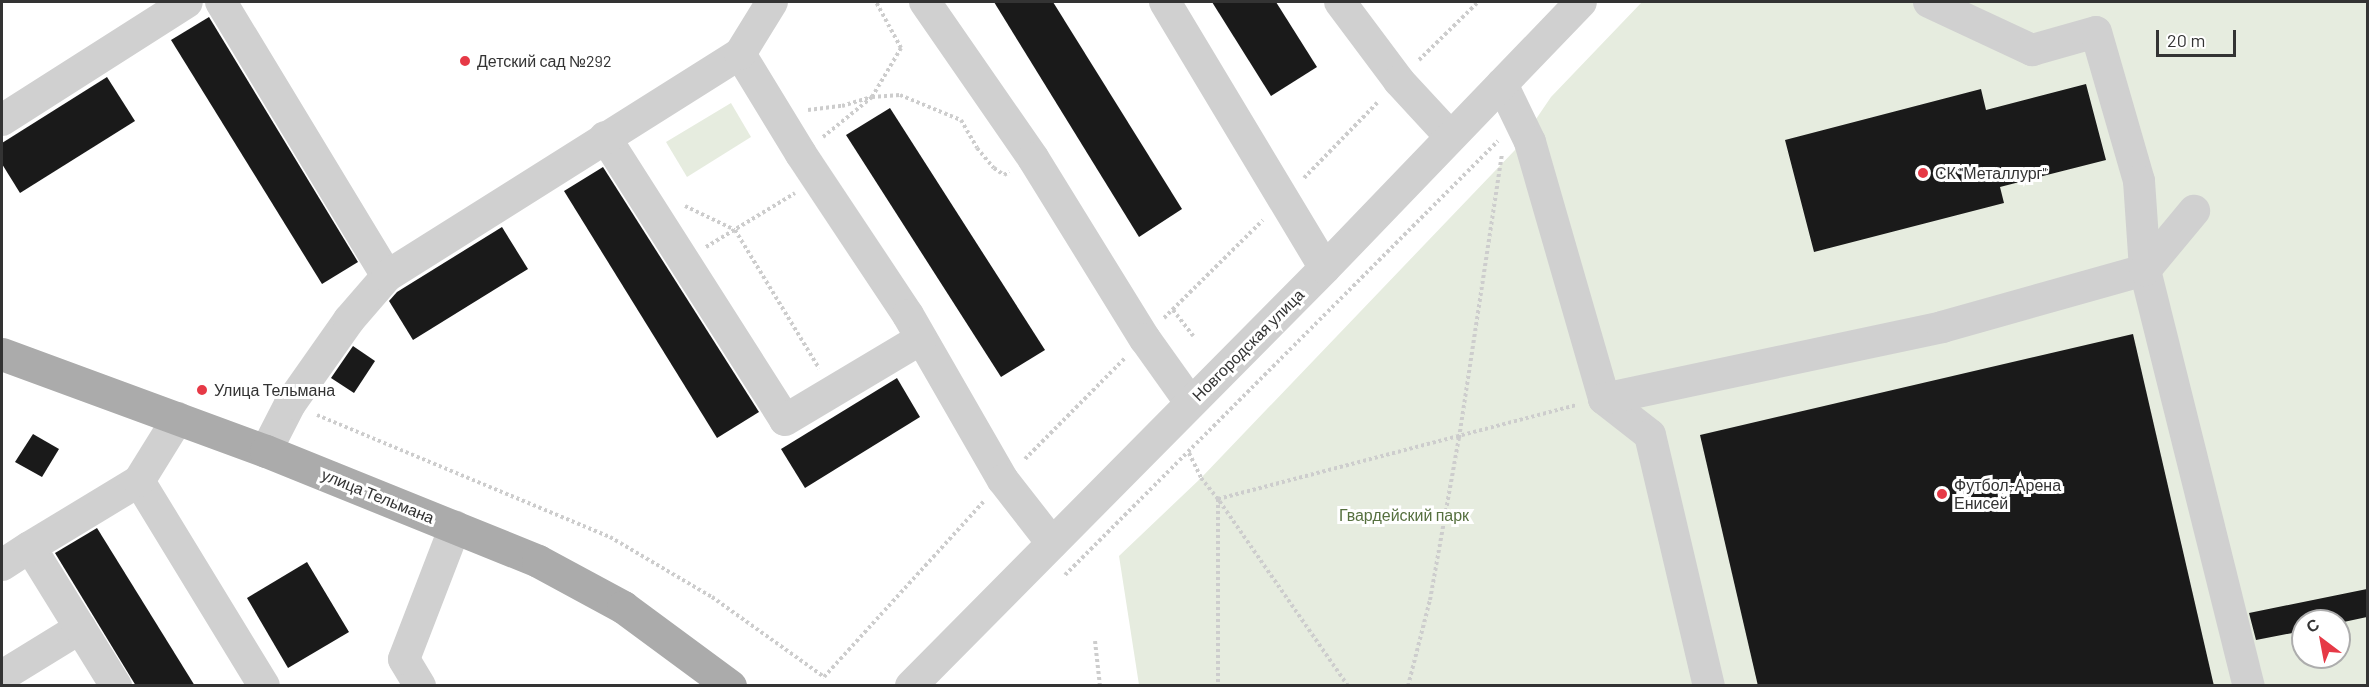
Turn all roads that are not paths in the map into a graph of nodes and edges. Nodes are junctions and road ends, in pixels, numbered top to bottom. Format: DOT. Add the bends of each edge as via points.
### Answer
graph roads {
  1 [pos="187,2"];
  2 [pos="221,2"];
  3 [pos="772,2"];
  4 [pos="925,2"];
  5 [pos="1165,2"];
  6 [pos="1340,2"];
  7 [pos="1581,2"];
  8 [pos="1929,2"];
  9 [pos="740,54"];
  10 [pos="1502,84"];
  11 [pos="2,120"];
  12 [pos="1450,136"];
  13 [pos="605,137"];
  14 [pos="2194,211"];
  15 [pos="1325,268"];
  16 [pos="2145,270"];
  17 [pos="387,276"];
  18 [pos="921,339"];
  19 [pos="2,354"];
  20 [pos="1604,399"];
  21 [pos="1190,402"];
  22 [pos="178,418"];
  23 [pos="266,451"];
  24 [pos="139,481"];
  25 [pos="455,527"];
  26 [pos="1052,543"];
  27 [pos="30,547"];
  28 [pos="2,565"];
  29 [pos="80,628"];
  30 [pos="2,676"];
  31 [pos="116,686"];
  32 [pos="264,686"];
  33 [pos="420,686"];
  34 [pos="730,686"];
  35 [pos="911,686"];
  36 [pos="1709,686"];
  37 [pos="2249,686"];
  1 -- 11 [label="street"];
  2 -- 17 [label="street"];
  3 -- 9 [label="street"];
  4 -- 21 [label="street" via="1033,158 1144,339"];
  5 -- 15 [label="street"];
  6 -- 12 [label="street" via="1399,81"];
  7 -- 10 [label="street, Новгородская улица"];
  8 -- 16 [label="street" via="2032,50 2096,32 2139,181"];
  9 -- 13 [label="street"];
  9 -- 18 [label="street"];
  10 -- 12 [label="street, Новгородская улица"];
  10 -- 20 [label="street" via="1530,142"];
  12 -- 15 [label="street, Новгородская улица"];
  13 -- 17 [label="street"];
  13 -- 18 [label="street" via="785,420"];
  14 -- 16 [label="street"];
  15 -- 21 [label="street, Новгородская улица"];
  16 -- 20 [label="street" via="1942,327"];
  16 -- 37 [label="street"];
  17 -- 23 [label="street" via="349,320 290,404"];
  18 -- 26 [label="street" via="1003,480"];
  19 -- 22 [label="main road, улица Тельмана"];
  20 -- 36 [label="street" via="1650,435"];
  21 -- 26 [label="street, Новгородская улица"];
  22 -- 23 [label="main road, улица Тельмана"];
  22 -- 24 [label="street"];
  23 -- 25 [label="main road, улица Тельмана"];
  24 -- 27 [label="street"];
  24 -- 32 [label="street"];
  25 -- 33 [label="street" via="404,659"];
  25 -- 34 [label="main road, улица Тельмана" via="538,561 623,608"];
  26 -- 35 [label="street, Новгородская улица"];
  27 -- 28 [label="street"];
  27 -- 29 [label="street"];
  29 -- 30 [label="street"];
  29 -- 31 [label="street"];
}
